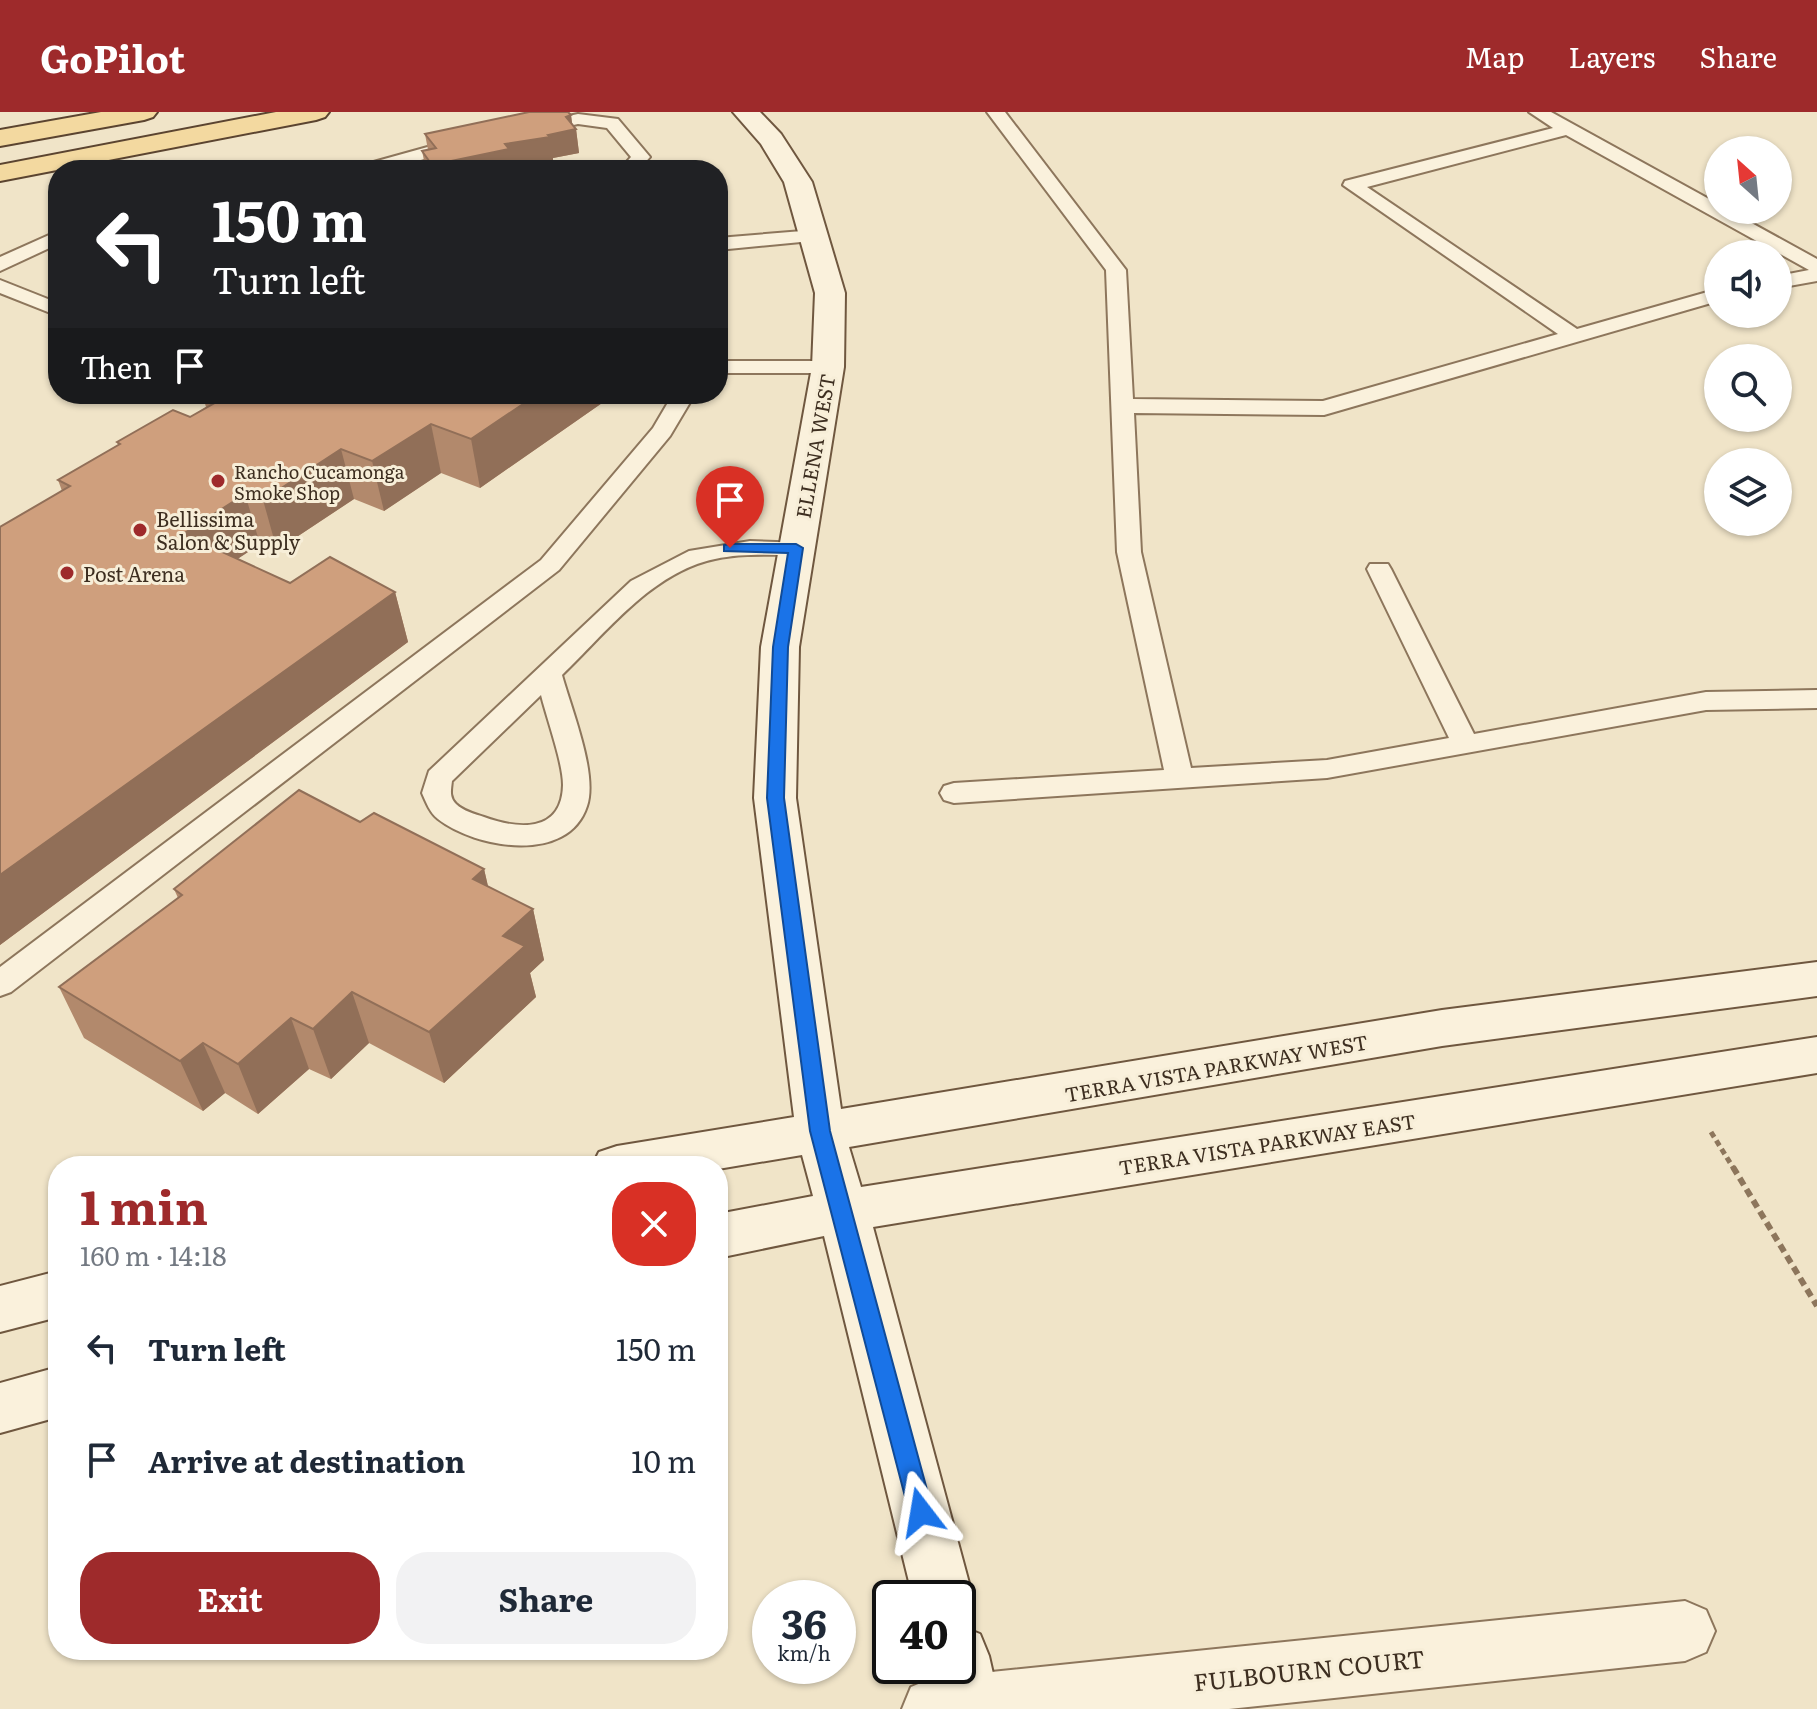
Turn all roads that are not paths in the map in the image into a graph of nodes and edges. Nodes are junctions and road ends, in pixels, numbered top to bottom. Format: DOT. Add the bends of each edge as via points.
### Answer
graph roads {
  1 [pos="144,112"];
  2 [pos="316,112"];
  3 [pos="746,112"];
  4 [pos="996,112"];
  5 [pos="1538,112"];
  6 [pos="1568,129"];
  7 [pos="520,131"];
  8 [pos="0,138"];
  9 [pos="476,140"];
  10 [pos="67,160"];
  11 [pos="405,160"];
  12 [pos="638,160"];
  13 [pos="48,164"];
  14 [pos="0,173"];
  15 [pos="815,236"];
  16 [pos="48,242"];
  17 [pos="728,243"];
  18 [pos="0,265"];
  19 [pos="1817,267"];
  20 [pos="1817,275"];
  21 [pos="1792,279"];
  22 [pos="0,286"];
  23 [pos="1704,299"];
  24 [pos="48,306"];
  25 [pos="1574,336"];
  26 [pos="728,367"];
  27 [pos="828,367"];
  28 [pos="678,404"];
  29 [pos="1122,406"];
  30 [pos="796,548"];
  31 [pos="1379,569"];
  32 [pos="549,674"];
  33 [pos="1817,699"];
  34 [pos="1466,744"];
  35 [pos="1180,779"];
  36 [pos="954,793"];
  37 [pos="1817,979"];
  38 [pos="0,984"];
  39 [pos="1817,1055"];
  40 [pos="820,1131"];
  41 [pos="675,1156"];
  42 [pos="843,1211"];
  43 [pos="728,1234"];
  44 [pos="48,1297"];
  45 [pos="0,1309"];
  46 [pos="48,1395"];
  47 [pos="0,1408"];
  48 [pos="938,1580"];
  49 [pos="1685,1631"];
  50 [pos="958,1694"];
  1 -- 8 [label="main road"];
  2 -- 10 [label="main road"];
  3 -- 15 [label="street, ELLENA WEST" via="772,140 798,182"];
  4 -- 29 [label="lane" via="1116,270"];
  5 -- 6 [label="lane"];
  6 -- 19 [label="lane"];
  6 -- 25 [label="lane" via="1352,185"];
  7 -- 12 [label="lane" via="578,119 612,123 641,157"];
  9 -- 11 [label="lane"];
  13 -- 14 [label="main road"];
  15 -- 17 [label="lane"];
  15 -- 27 [label="street, ELLENA WEST" via="830,293"];
  16 -- 18 [label="lane"];
  20 -- 21 [label="lane"];
  22 -- 24 [label="lane"];
  23 -- 25 [label="lane"];
  25 -- 29 [label="lane" via="1324,408"];
  26 -- 27 [label="lane"];
  27 -- 30 [label="street, ELLENA WEST"];
  28 -- 38 [label="lane" via="662,431 550,565"];
  29 -- 35 [label="lane" via="1129,552"];
  30 -- 32 [label="lane" via="730,548 676,563 640,586"];
  30 -- 40 [label="street, ELLENA WEST" via="780,647 775,798"];
  31 -- 34 [label="lane"];
  32 -- 32 [label="lane" via="439,778 436,793 445,810 510,837 544,834 561,823 573,807 577,784"];
  33 -- 34 [label="lane" via="1706,701"];
  34 -- 35 [label="lane" via="1327,769"];
  35 -- 36 [label="lane"];
  37 -- 40 [label="street, TERRA VISTA PARKWAY WEST" via="1442,1028"];
  39 -- 42 [label="street, TERRA VISTA PARKWAY EAST"];
  40 -- 41 [label="street, TERRA VISTA PARKWAY WEST"];
  40 -- 42 [label="street, ELLENA WEST"];
  42 -- 43 [label="street, TERRA VISTA PARKWAY EAST"];
  42 -- 48 [label="street, ELLENA WEST"];
  44 -- 45 [label="street"];
  46 -- 47 [label="street"];
  49 -- 50 [label="street, FULBOURN COURT"];
}
